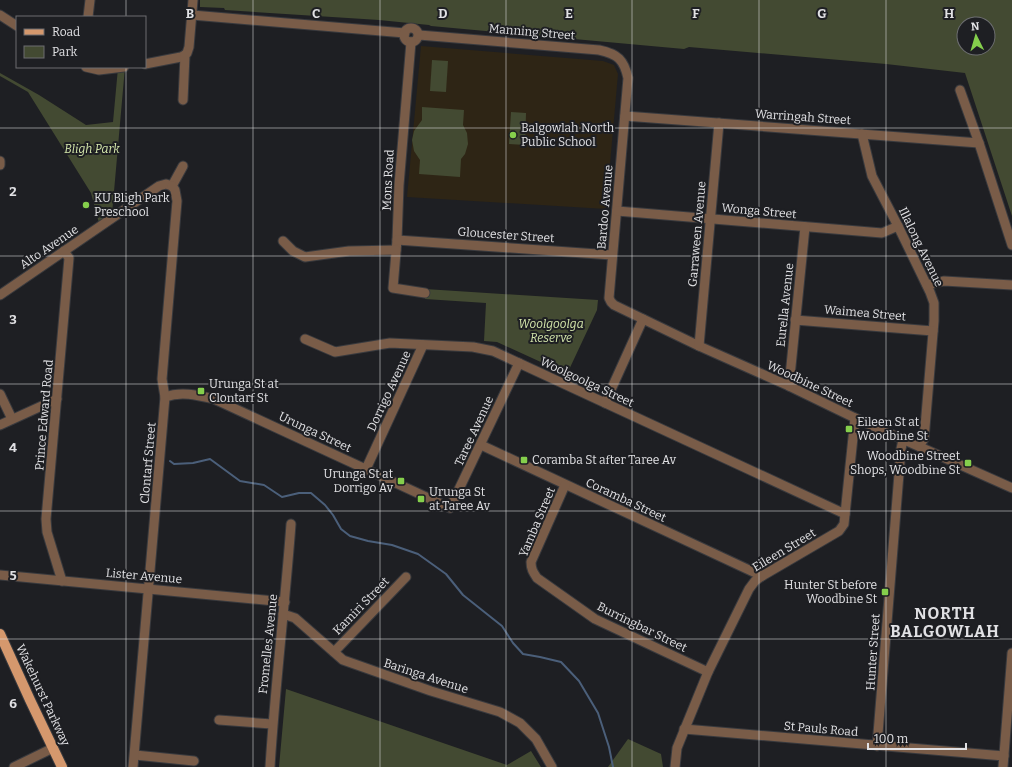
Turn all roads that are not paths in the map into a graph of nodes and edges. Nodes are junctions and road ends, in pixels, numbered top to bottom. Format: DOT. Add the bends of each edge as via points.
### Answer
graph roads {
  1 [pos="90,0"];
  2 [pos="193,0"];
  3 [pos="0,15"];
  4 [pos="192,15"];
  5 [pos="88,16"];
  6 [pos="16,25"];
  7 [pos="404,33"];
  8 [pos="418,35"];
  9 [pos="411,42"];
  10 [pos="185,56"];
  11 [pos="146,64"];
  12 [pos="90,68"];
  13 [pos="116,68"];
  14 [pos="628,78"];
  15 [pos="960,90"];
  16 [pos="183,100"];
  17 [pos="625,116"];
  18 [pos="719,123"];
  19 [pos="862,134"];
  20 [pos="979,143"];
  21 [pos="0,162"];
  22 [pos="0,165"];
  23 [pos="183,166"];
  24 [pos="172,186"];
  25 [pos="617,211"];
  26 [pos="711,219"];
  27 [pos="898,226"];
  28 [pos="805,227"];
  29 [pos="397,240"];
  30 [pos="283,241"];
  31 [pos="1012,245"];
  32 [pos="396,250"];
  33 [pos="64,252"];
  34 [pos="612,255"];
  35 [pos="927,284"];
  36 [pos="1012,285"];
  37 [pos="425,293"];
  38 [pos="0,295"];
  39 [pos="643,319"];
  40 [pos="795,320"];
  41 [pos="933,331"];
  42 [pos="305,340"];
  43 [pos="423,345"];
  44 [pos="699,346"];
  45 [pos="519,364"];
  46 [pos="789,386"];
  47 [pos="0,394"];
  48 [pos="165,397"];
  49 [pos="57,399"];
  50 [pos="605,403"];
  51 [pos="855,418"];
  52 [pos="12,419"];
  53 [pos="0,425"];
  54 [pos="903,440"];
  55 [pos="481,445"];
  56 [pos="919,446"];
  57 [pos="366,469"];
  58 [pos="565,485"];
  59 [pos="1012,488"];
  60 [pos="450,508"];
  61 [pos="845,514"];
  62 [pos="291,524"];
  63 [pos="531,568"];
  64 [pos="0,575"];
  65 [pos="762,576"];
  66 [pos="406,577"];
  67 [pos="62,581"];
  68 [pos="149,588"];
  69 [pos="285,602"];
  70 [pos="284,614"];
  71 [pos="0,634"];
  72 [pos="334,652"];
  73 [pos="1012,653"];
  74 [pos="708,672"];
  75 [pos="1010,710"];
  76 [pos="219,720"];
  77 [pos="272,724"];
  78 [pos="684,729"];
  79 [pos="877,746"];
  80 [pos="53,748"];
  81 [pos="135,755"];
  82 [pos="1004,756"];
  83 [pos="194,761"];
  84 [pos="14,767"];
  85 [pos="62,767"];
  86 [pos="133,767"];
  87 [pos="270,767"];
  88 [pos="552,767"];
  89 [pos="675,767"];
  90 [pos="1003,767"];
  1 -- 5 [label="street"];
  2 -- 4 [label="street"];
  3 -- 6 [label="street"];
  4 -- 7 [label="street"];
  4 -- 10 [label="street" via="188,53"];
  7 -- 8 [label="street" via="408,28 413,28 417,30"];
  7 -- 9 [label="street" via="405,38"];
  8 -- 9 [label="street" via="417,40"];
  8 -- 14 [label="street, Manning Street" via="609,52 621,60"];
  9 -- 29 [label="street, Mons Road"];
  10 -- 11 [label="street"];
  10 -- 16 [label="street"];
  12 -- 13 [label="street"];
  14 -- 17 [label="street, Bardoo Avenue"];
  15 -- 20 [label="street"];
  17 -- 18 [label="street, Warringah Street"];
  17 -- 25 [label="street, Bardoo Avenue"];
  18 -- 19 [label="street, Warringah Street"];
  18 -- 26 [label="street, Garraween Avenue"];
  19 -- 20 [label="street, Warringah Street"];
  19 -- 27 [label="street, Illalong Avenue" via="872,176"];
  20 -- 31 [label="street"];
  21 -- 22 [label="street"];
  23 -- 24 [label="street"];
  24 -- 33 [label="street, Alto Avenue" via="158,186"];
  24 -- 48 [label="street, Clontarf Street" via="177,201 162,379"];
  25 -- 26 [label="street, Wonga Street"];
  25 -- 34 [label="street, Bardoo Avenue"];
  26 -- 28 [label="street, Wonga Street"];
  26 -- 44 [label="street, Garraween Avenue"];
  27 -- 28 [label="street, Wonga Street" via="882,233"];
  27 -- 35 [label="street, Illalong Avenue"];
  28 -- 40 [label="street, Eurella Avenue"];
  29 -- 32 [label="street, Mons Road"];
  29 -- 34 [label="street, Gloucester Street"];
  30 -- 32 [label="street" via="293,251 306,257 349,251"];
  32 -- 37 [label="street, Mons Road" via="393,288"];
  33 -- 38 [label="street, Alto Avenue"];
  33 -- 49 [label="street, Prince Edward Road" via="69,258"];
  34 -- 39 [label="street, Bardoo Avenue" via="609,298 614,305"];
  35 -- 36 [label="street" via="944,280"];
  35 -- 41 [label="street, Illalong Avenue" via="934,303"];
  39 -- 44 [label="street, Woodbine Street"];
  39 -- 50 [label="street"];
  40 -- 41 [label="street, Waimea Street"];
  40 -- 46 [label="street, Eurella Avenue"];
  41 -- 56 [label="street, Illalong Avenue" via="924,439"];
  42 -- 43 [label="street, Woolgoolga Street" via="335,352 390,343"];
  43 -- 45 [label="street, Woolgoolga Street" via="473,347 493,351"];
  43 -- 57 [label="street, Dorrigo Avenue"];
  44 -- 46 [label="street, Woodbine Street"];
  45 -- 50 [label="street, Woolgoolga Street"];
  45 -- 55 [label="street, Taree Avenue"];
  46 -- 51 [label="street, Woodbine Street"];
  47 -- 52 [label="street"];
  48 -- 57 [label="street, Urunga Street" via="177,393 214,399"];
  48 -- 68 [label="street, Clontarf Street"];
  49 -- 52 [label="street"];
  49 -- 67 [label="street, Prince Edward Road" via="46,519 47,532"];
  50 -- 61 [label="street, Woolgoolga Street"];
  51 -- 54 [label="street, Woodbine Street"];
  51 -- 61 [label="street, Eileen Street"];
  52 -- 53 [label="street"];
  54 -- 56 [label="street, Woodbine Street"];
  54 -- 79 [label="street, Hunter Street"];
  55 -- 58 [label="street, Coramba Street"];
  55 -- 60 [label="street, Taree Avenue"];
  56 -- 59 [label="street, Woodbine Street"];
  57 -- 60 [label="street, Urunga Street"];
  58 -- 63 [label="street, Yamba Street" via="531,562"];
  58 -- 65 [label="street, Coramba Street"];
  61 -- 65 [label="street, Eileen Street" via="844,524 839,531"];
  62 -- 69 [label="street, Fromelles Avenue"];
  63 -- 74 [label="street, Burringbar Street" via="537,578 595,619"];
  64 -- 67 [label="street, Lister Avenue"];
  65 -- 74 [label="street, Eileen Street" via="749,589"];
  66 -- 72 [label="street, Kamiri Street"];
  67 -- 68 [label="street, Lister Avenue"];
  68 -- 69 [label="street, Lister Avenue"];
  68 -- 81 [label="street, Clontarf Street"];
  69 -- 70 [label="street, Fromelles Avenue"];
  70 -- 72 [label="street, Baringa Avenue" via="295,618"];
  70 -- 77 [label="street, Fromelles Avenue"];
  71 -- 80 [label="main road, Wakehurst Parkway"];
  72 -- 88 [label="street, Baringa Avenue" via="343,660 500,712 520,723 536,739"];
  73 -- 75 [label="street"];
  74 -- 78 [label="street, Eileen Street"];
  75 -- 82 [label="street"];
  76 -- 77 [label="street"];
  77 -- 87 [label="street, Fromelles Avenue"];
  78 -- 79 [label="street, St Pauls Road"];
  78 -- 89 [label="street, Eileen Street" via="677,748"];
  79 -- 82 [label="street, St Pauls Road"];
  80 -- 84 [label="street"];
  80 -- 85 [label="main road, Wakehurst Parkway"];
  81 -- 83 [label="street"];
  81 -- 86 [label="street, Clontarf Street"];
  82 -- 90 [label="street"];
}
